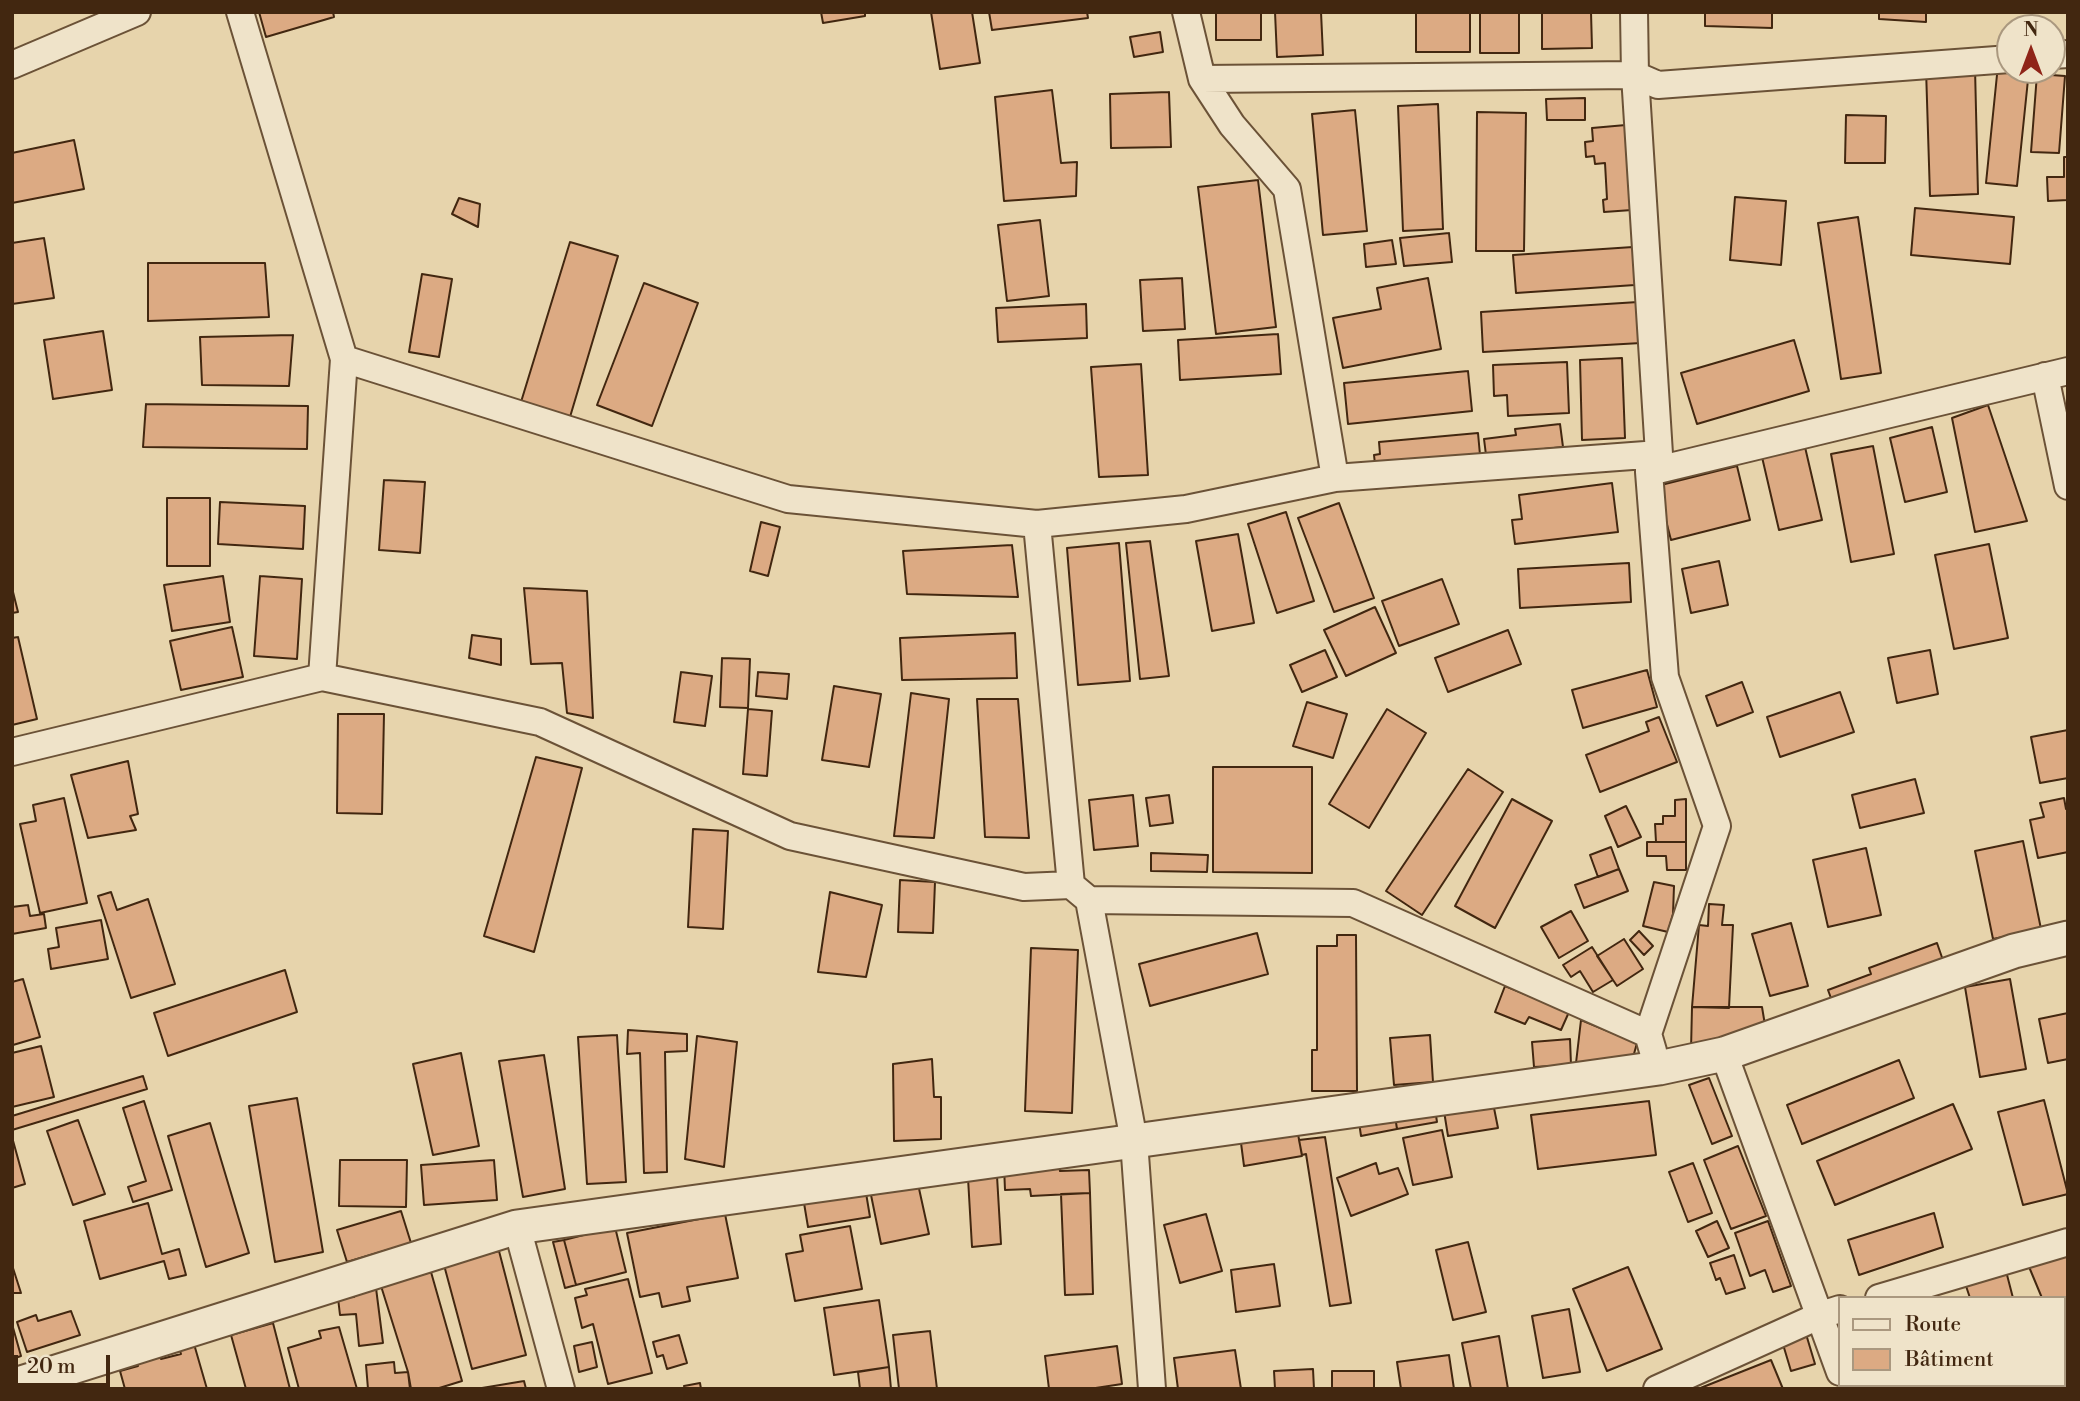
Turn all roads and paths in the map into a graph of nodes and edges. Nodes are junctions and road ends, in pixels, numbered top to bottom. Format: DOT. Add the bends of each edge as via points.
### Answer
graph roads {
  1 [pos="137,12"];
  2 [pos="240,12"];
  3 [pos="1186,12"];
  4 [pos="1634,12"];
  5 [pos="1996,60"];
  6 [pos="12,65"];
  7 [pos="1635,75"];
  8 [pos="1202,79"];
  9 [pos="344,359"];
  10 [pos="2056,374"];
  11 [pos="1654,463"];
  12 [pos="1335,478"];
  13 [pos="2068,486"];
  14 [pos="1037,524"];
  15 [pos="322,677"];
  16 [pos="12,752"];
  17 [pos="1080,893"];
  18 [pos="2068,938"];
  19 [pos="1648,1034"];
  20 [pos="1724,1054"];
  21 [pos="1659,1068"];
  22 [pos="1135,1141"];
  23 [pos="516,1227"];
  24 [pos="2068,1242"];
  25 [pos="1886,1296"];
  26 [pos="1830,1312"];
  27 [pos="1839,1366"];
  28 [pos="12,1386"];
  29 [pos="561,1389"];
  30 [pos="1152,1389"];
  31 [pos="1657,1389"];
  1 -- 6 [label="street"];
  2 -- 9 [label="street"];
  3 -- 8 [label="street"];
  4 -- 7 [label="street"];
  5 -- 7 [label="street" via="1658,85"];
  7 -- 8 [label="street"];
  7 -- 11 [label="street"];
  8 -- 12 [label="street" via="1232,125 1287,188"];
  9 -- 14 [label="street" via="788,499"];
  9 -- 15 [label="street"];
  10 -- 11 [label="street"];
  10 -- 13 [label="street"];
  11 -- 12 [label="street"];
  11 -- 19 [label="street" via="1665,677 1717,826"];
  12 -- 14 [label="street" via="1186,509"];
  14 -- 17 [label="street"];
  15 -- 16 [label="street"];
  15 -- 17 [label="street" via="540,722 790,836 1024,887"];
  17 -- 19 [label="street" via="1353,903"];
  17 -- 22 [label="street"];
  18 -- 20 [label="street" via="2014,951"];
  19 -- 21 [label="street"];
  20 -- 21 [label="street"];
  20 -- 26 [label="street"];
  21 -- 22 [label="street"];
  22 -- 23 [label="street"];
  22 -- 30 [label="street"];
  23 -- 28 [label="street"];
  23 -- 29 [label="street"];
  24 -- 25 [label="street"];
  26 -- 27 [label="street"];
  26 -- 31 [label="street"];
}
